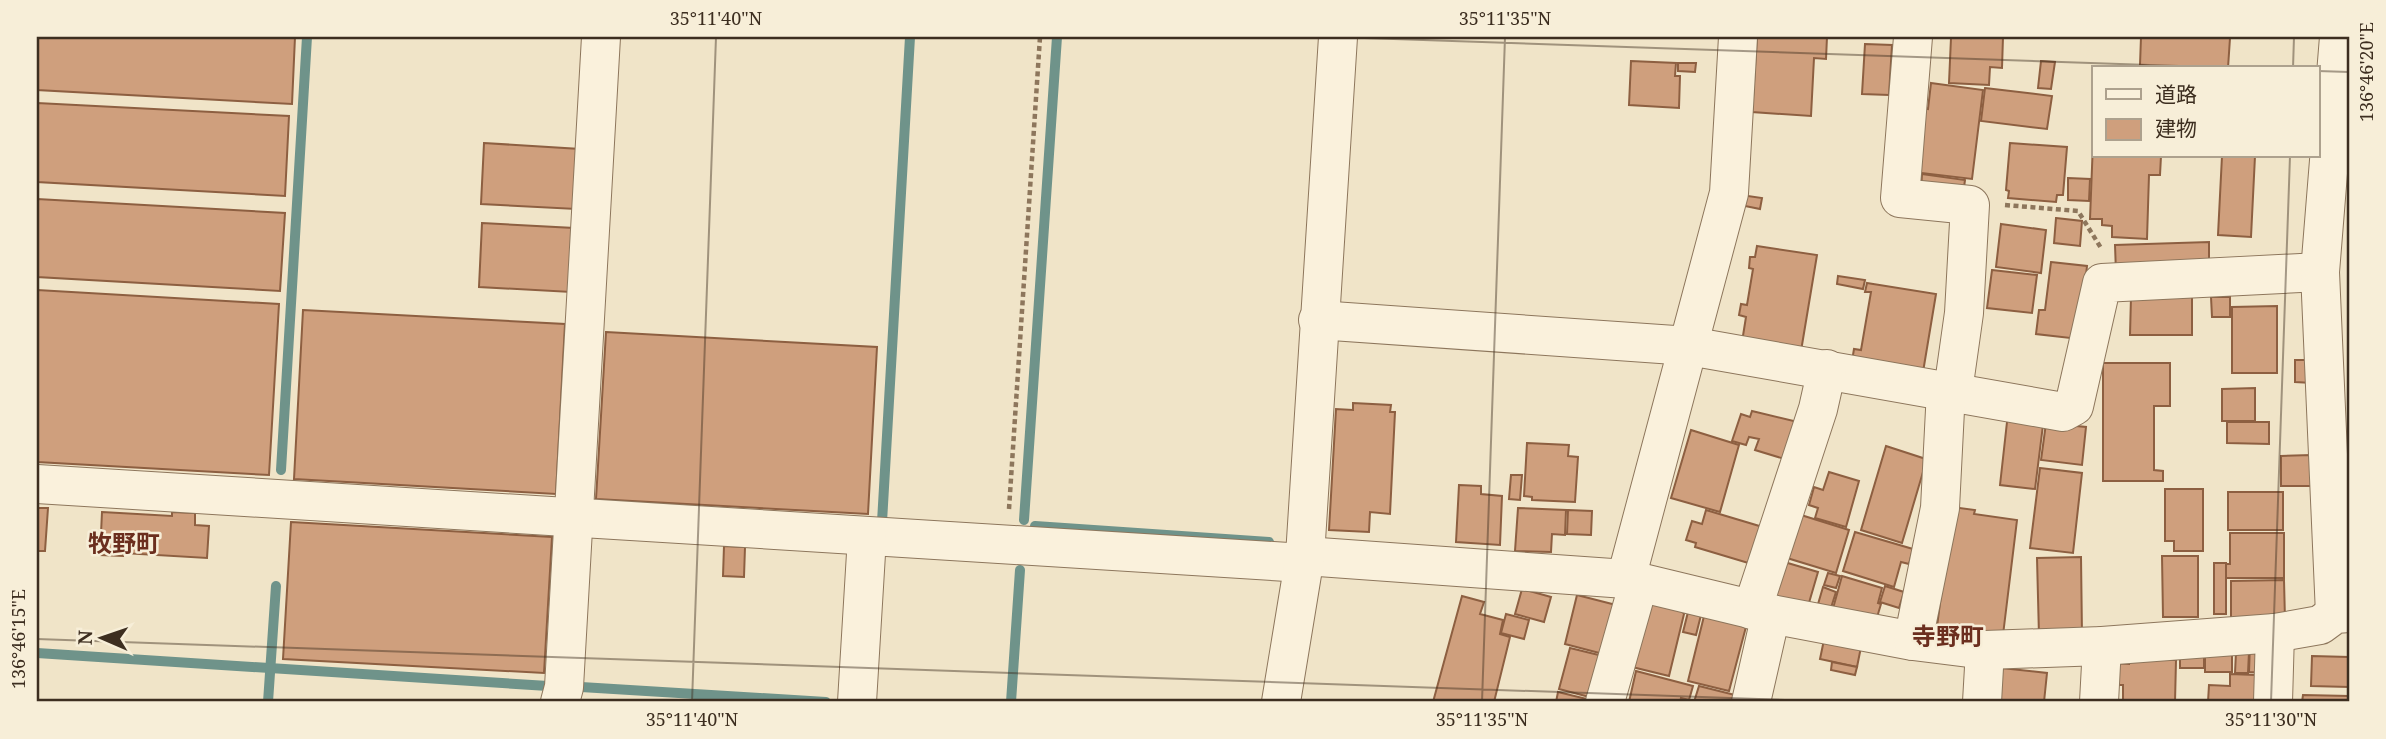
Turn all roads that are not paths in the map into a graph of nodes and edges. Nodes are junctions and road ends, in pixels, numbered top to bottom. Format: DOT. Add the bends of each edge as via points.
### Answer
graph roads {
  1 [pos="601,37"];
  2 [pos="1338,37"];
  3 [pos="1738,37"];
  4 [pos="1913,37"];
  5 [pos="2339,37"];
  6 [pos="2319,272"];
  7 [pos="1318,320"];
  8 [pos="1689,346"];
  9 [pos="1827,369"];
  10 [pos="1949,390"];
  11 [pos="37,484"];
  12 [pos="573,518"];
  13 [pos="867,537"];
  14 [pos="1304,560"];
  15 [pos="1633,580"];
  16 [pos="1761,612"];
  17 [pos="2342,613"];
  18 [pos="2275,633"];
  19 [pos="1913,641"];
  20 [pos="2102,646"];
  21 [pos="1985,650"];
  22 [pos="560,702"];
  23 [pos="857,702"];
  24 [pos="1282,702"];
  25 [pos="1605,702"];
  26 [pos="1751,702"];
  27 [pos="1982,702"];
  28 [pos="2099,702"];
  29 [pos="2273,702"];
  1 -- 12 [label="street"];
  2 -- 7 [label="street"];
  3 -- 8 [label="street" via="1729,193"];
  4 -- 10 [label="street" via="1900,198 1970,205 1964,313"];
  5 -- 6 [label="street"];
  6 -- 10 [label="street" via="2102,283 2074,406 2063,412"];
  6 -- 17 [label="street"];
  7 -- 8 [label="street"];
  7 -- 14 [label="street"];
  8 -- 9 [label="street"];
  8 -- 15 [label="street"];
  9 -- 10 [label="street"];
  9 -- 16 [label="street"];
  10 -- 19 [label="street" via="1940,508"];
  11 -- 12 [label="street"];
  12 -- 13 [label="street"];
  12 -- 22 [label="street"];
  13 -- 14 [label="street"];
  13 -- 23 [label="street"];
  14 -- 15 [label="street"];
  14 -- 24 [label="street"];
  15 -- 16 [label="street"];
  15 -- 25 [label="street"];
  16 -- 19 [label="street"];
  16 -- 26 [label="street"];
  17 -- 18 [label="street" via="2320,625"];
  18 -- 20 [label="street"];
  18 -- 29 [label="street"];
  19 -- 21 [label="street"];
  20 -- 21 [label="street"];
  20 -- 28 [label="street"];
  21 -- 27 [label="street"];
}
